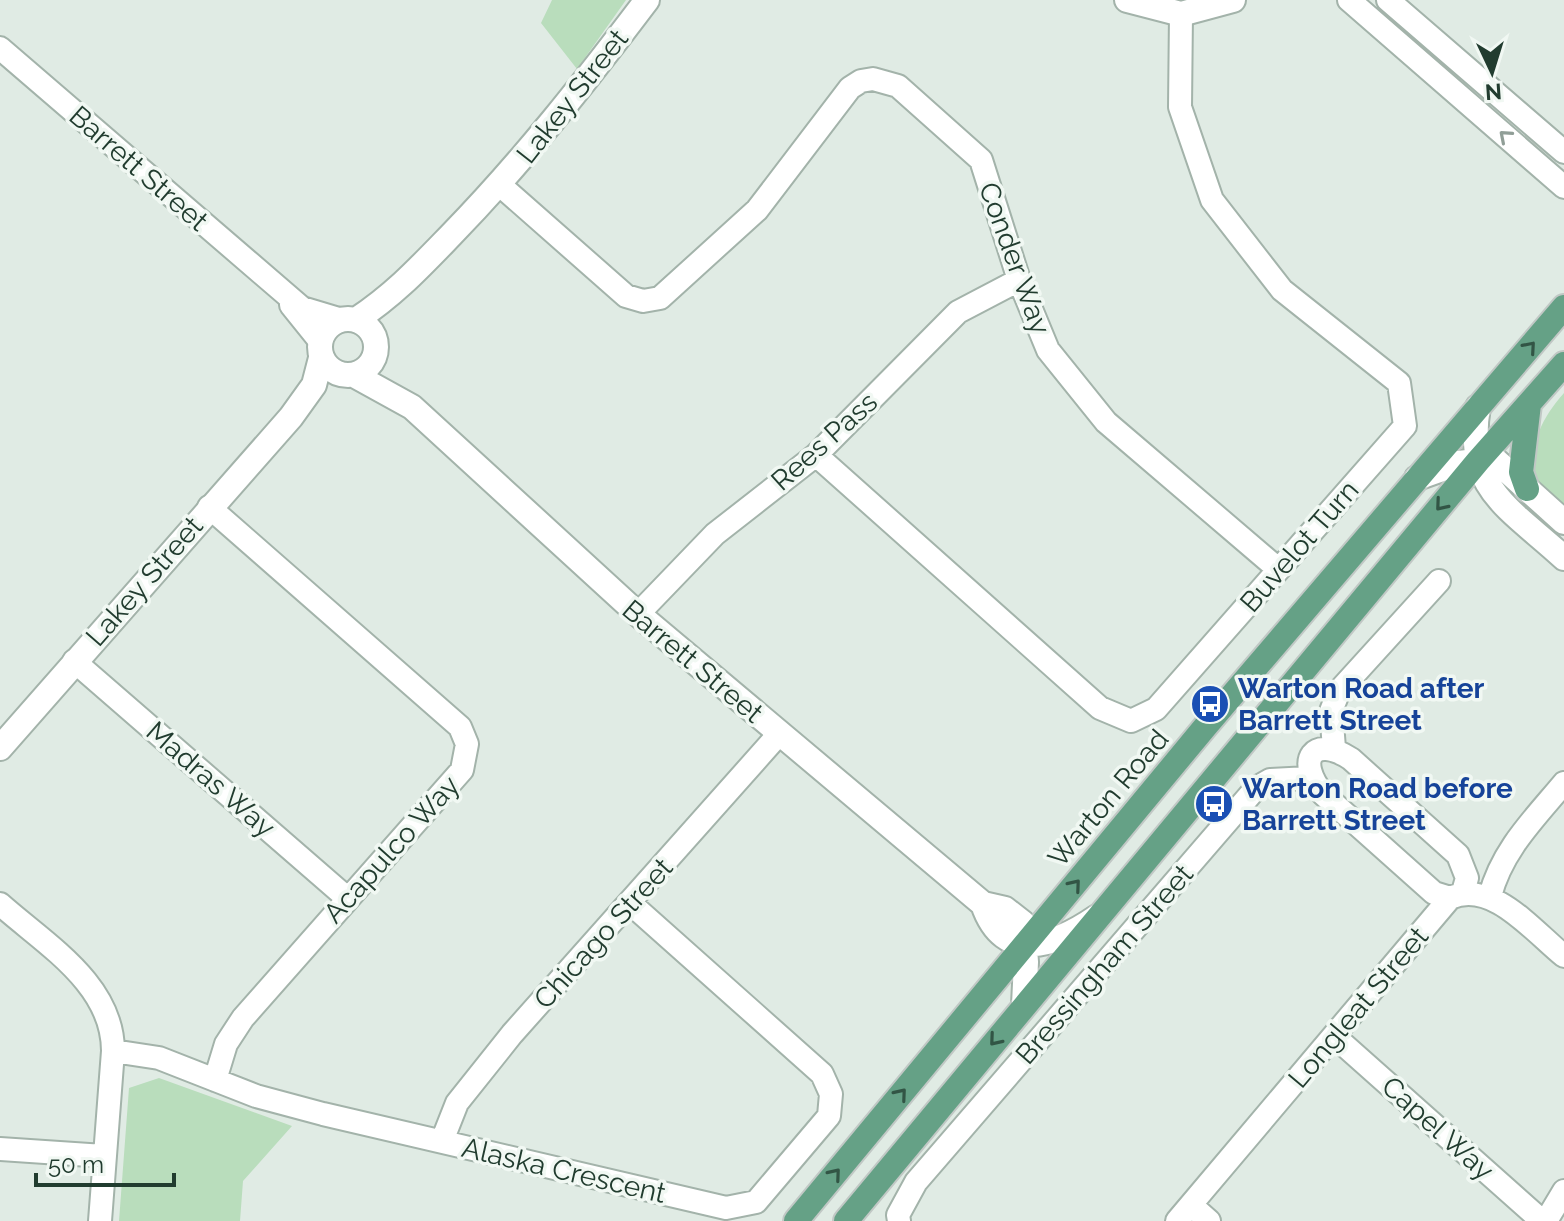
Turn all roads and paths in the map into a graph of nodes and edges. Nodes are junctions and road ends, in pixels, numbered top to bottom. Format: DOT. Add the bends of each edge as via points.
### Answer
graph roads {
  1 [pos="647,0"];
  2 [pos="1127,0"];
  3 [pos="1233,0"];
  4 [pos="1349,0"];
  5 [pos="1388,0"];
  6 [pos="1181,14"];
  7 [pos="0,48"];
  8 [pos="1564,152"];
  9 [pos="500,185"];
  10 [pos="1564,187"];
  11 [pos="1019,280"];
  12 [pos="277,288"];
  13 [pos="395,294"];
  14 [pos="1564,307"];
  15 [pos="349,320"];
  16 [pos="320,349"];
  17 [pos="375,349"];
  18 [pos="1564,364"];
  19 [pos="351,375"];
  20 [pos="1529,404"];
  21 [pos="412,407"];
  22 [pos="1478,407"];
  23 [pos="291,417"];
  24 [pos="816,455"];
  25 [pos="1478,461"];
  26 [pos="1417,478"];
  27 [pos="1527,489"];
  28 [pos="209,507"];
  29 [pos="1564,522"];
  30 [pos="1564,558"];
  31 [pos="1278,569"];
  32 [pos="1439,581"];
  33 [pos="638,614"];
  34 [pos="74,661"];
  35 [pos="779,734"];
  36 [pos="0,748"];
  37 [pos="1334,748"];
  38 [pos="1309,778"];
  39 [pos="1564,783"];
  40 [pos="1456,895"];
  41 [pos="1490,896"];
  42 [pos="347,898"];
  43 [pos="630,903"];
  44 [pos="0,904"];
  45 [pos="1099,915"];
  46 [pos="1025,945"];
  47 [pos="1564,956"];
  48 [pos="1024,1005"];
  49 [pos="1334,1036"];
  50 [pos="113,1051"];
  51 [pos="215,1080"];
  52 [pos="442,1141"];
  53 [pos="0,1149"];
  54 [pos="104,1156"];
  55 [pos="1564,1191"];
  56 [pos="1184,1213"];
  57 [pos="100,1221"];
  58 [pos="796,1221"];
  59 [pos="846,1221"];
  60 [pos="899,1221"];
  61 [pos="1209,1221"];
  62 [pos="1544,1221"];
  1 -- 9 [label="street, Lakey Street"];
  2 -- 6 [label="street"];
  3 -- 6 [label="street"];
  10 -- 4 [label="street, one-way"];
  5 -- 8 [label="street"];
  6 -- 31 [label="street, Buvelot Turn" via="1180,107 1212,200 1282,290 1399,383 1405,426"];
  7 -- 12 [label="street, Barrett Street"];
  9 -- 11 [label="street, Conder Way" via="626,296 660,298 757,210 850,88 861,81 887,81 981,160"];
  9 -- 13 [label="street, Lakey Street"];
  11 -- 24 [label="street, Rees Pass" via="958,312"];
  11 -- 31 [label="street, Conder Way" via="1048,350 1106,422"];
  12 -- 15 [label="street, Barrett Street" via="302,308"];
  12 -- 16 [label="street, Barrett Street"];
  13 -- 15 [label="street, Lakey Street"];
  13 -- 17 [label="street, Lakey Street"];
  22 -- 14 [label="main road, Warton Road, one-way"];
  15 -- 16 [label="street, Lakey Street" via="327,327"];
  15 -- 17 [label="street" via="369,328"];
  16 -- 19 [label="street" via="331,371"];
  16 -- 23 [label="street, Lakey Street" via="314,385"];
  17 -- 19 [label="street, Lakey Street" via="370,365"];
  17 -- 21 [label="street, Barrett Street"];
  18 -- 20 [label="main road"];
  19 -- 21 [label="street, Barrett Street"];
  19 -- 23 [label="street, Lakey Street"];
  20 -- 25 [label="main road"];
  20 -- 27 [label="main road" via="1521,472"];
  21 -- 33 [label="street, Barrett Street"];
  22 -- 25 [label="street" via="1473,437"];
  22 -- 26 [label="main road, Warton Road"];
  23 -- 28 [label="street, Lakey Street"];
  24 -- 31 [label="street, Buvelot Turn" via="1100,708 1131,721 1156,709"];
  24 -- 33 [label="street, Rees Pass" via="715,534"];
  25 -- 26 [label="street"];
  25 -- 27 [label="street" via="1494,459"];
  25 -- 30 [label="street" via="1493,492"];
  25 -- 45 [label="main road, one-way"];
  46 -- 26 [label="main road, Warton Road, one-way"];
  27 -- 29 [label="street"];
  28 -- 34 [label="street, Lakey Street"];
  28 -- 42 [label="street, Acapulco Way" via="460,727 467,744 462,770"];
  32 -- 37 [label="street" via="1339,691 1331,711"];
  33 -- 35 [label="street, Barrett Street"];
  34 -- 36 [label="street, Lakey Street"];
  34 -- 42 [label="street, Madras Way"];
  35 -- 43 [label="street, Chicago Street"];
  35 -- 46 [label="street, Barrett Street" via="983,904 1005,909 1023,923"];
  37 -- 38 [label="street" via="1311,756"];
  37 -- 40 [label="street" via="1458,855 1467,878"];
  38 -- 40 [label="street" via="1434,893"];
  38 -- 60 [label="street, Bressingham Street" via="1270,780 1256,788 916,1182"];
  39 -- 41 [label="street" via="1509,850"];
  40 -- 41 [label="street"];
  40 -- 49 [label="street, Longleat Street"];
  41 -- 47 [label="street"];
  42 -- 51 [label="street, Acapulco Way" via="243,1018 226,1044"];
  43 -- 52 [label="street, Chicago Street" via="460,1098"];
  43 -- 52 [label="street, Alaska Crescent" via="822,1074 831,1094 829,1116 764,1195 737,1208"];
  44 -- 50 [label="street" via="92,986 107,1011"];
  45 -- 46 [label="street" via="1067,935"];
  45 -- 48 [label="main road"];
  46 -- 48 [label="street, Barrett Street"];
  58 -- 46 [label="main road, Warton Road, one-way"];
  48 -- 59 [label="main road, one-way"];
  49 -- 56 [label="street, Longleat Street"];
  49 -- 62 [label="street, Capel Way"];
  50 -- 51 [label="street, Alaska Crescent" via="159,1058"];
  50 -- 54 [label="street"];
  51 -- 52 [label="street, Alaska Crescent" via="256,1096"];
  53 -- 54 [label="street"];
  54 -- 57 [label="street"];
  55 -- 62 [label="street"];
  56 -- 61 [label="street"];
}
